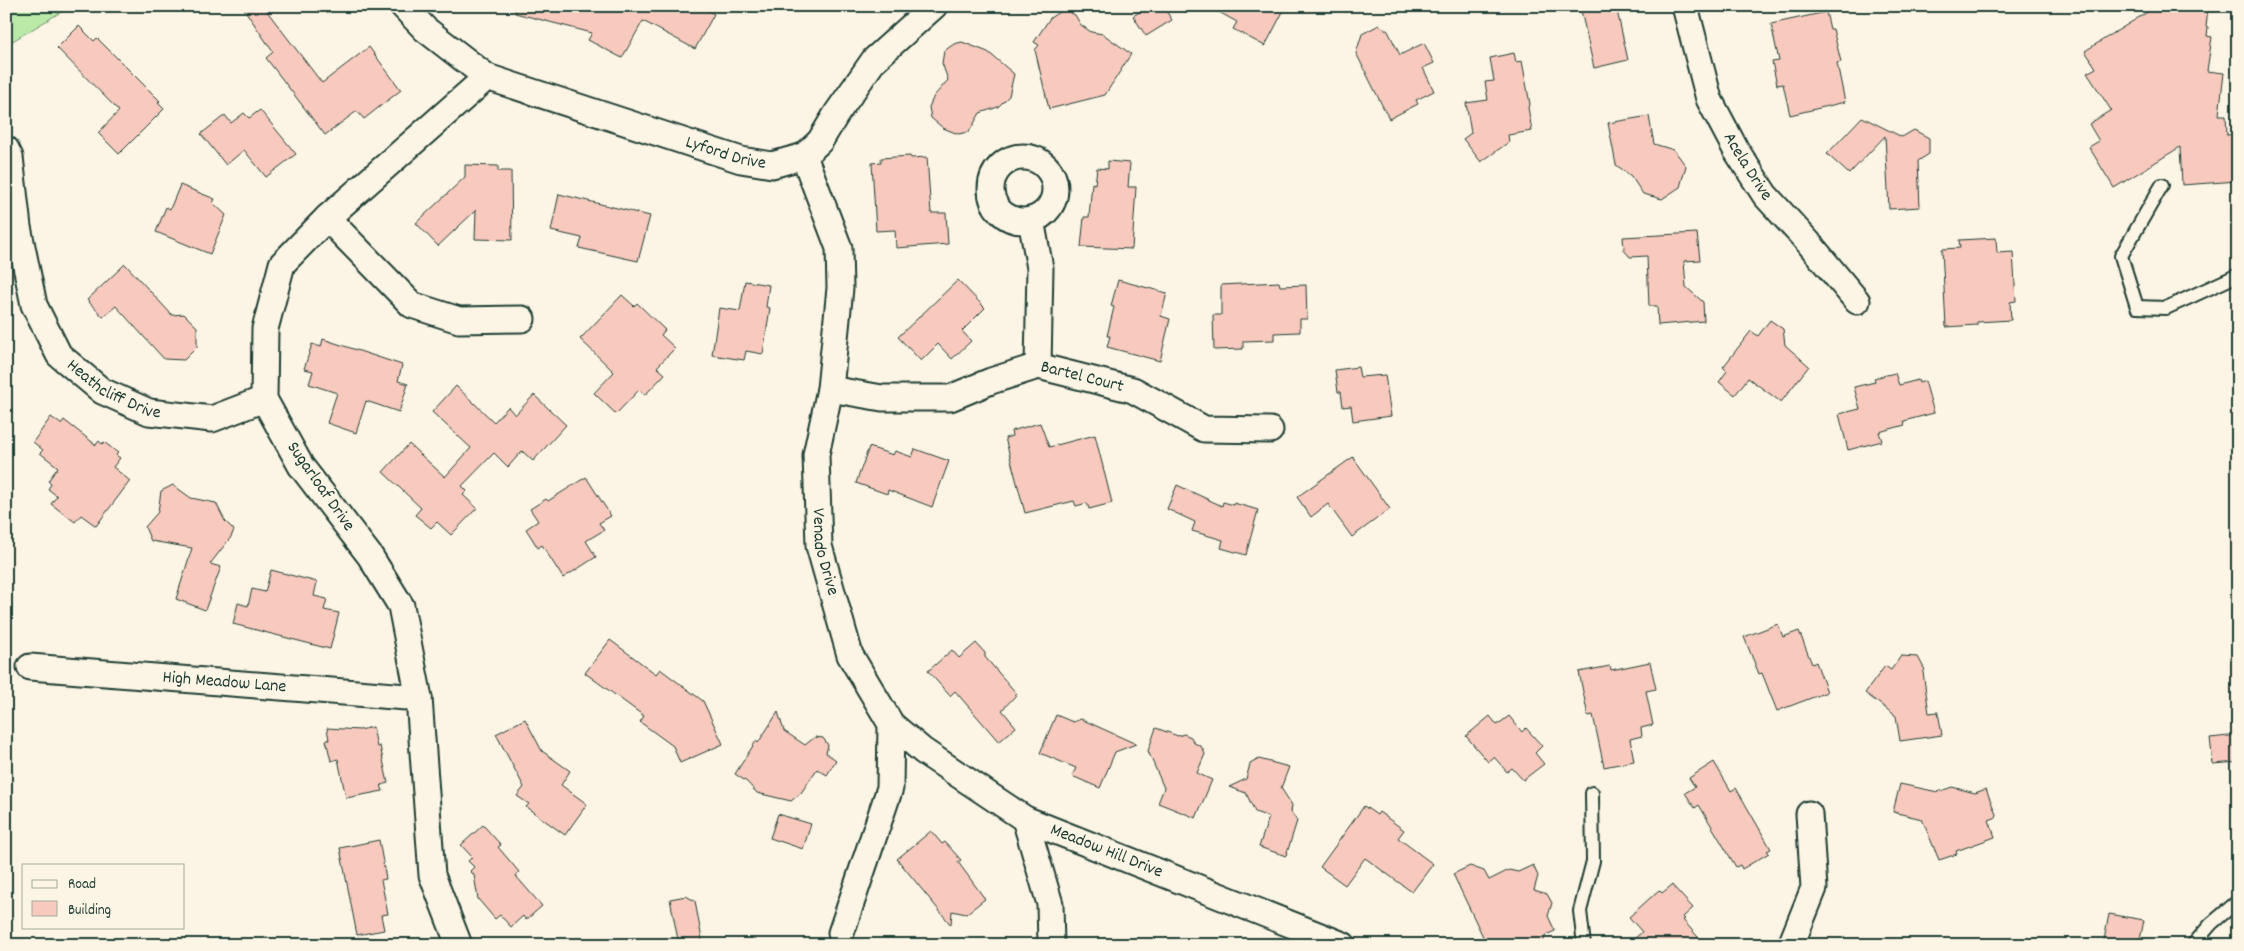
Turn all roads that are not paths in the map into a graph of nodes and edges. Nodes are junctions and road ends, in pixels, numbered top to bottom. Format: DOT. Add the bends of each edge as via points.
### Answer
graph roads {
  1 [pos="402,6"];
  2 [pos="934,6"];
  3 [pos="1685,6"];
  4 [pos="487,77"];
  5 [pos="6,150"];
  6 [pos="804,156"];
  7 [pos="2162,185"];
  8 [pos="327,218"];
  9 [pos="1031,220"];
  10 [pos="2238,275"];
  11 [pos="1857,301"];
  12 [pos="522,319"];
  13 [pos="1038,366"];
  14 [pos="830,389"];
  15 [pos="264,399"];
  16 [pos="1270,430"];
  17 [pos="30,667"];
  18 [pos="419,698"];
  19 [pos="891,724"];
  20 [pos="1592,793"];
  21 [pos="1809,814"];
  22 [pos="1025,819"];
  23 [pos="2238,901"];
  24 [pos="840,933"];
  25 [pos="459,945"];
  26 [pos="1051,945"];
  27 [pos="1342,945"];
  28 [pos="1584,945"];
  29 [pos="1791,945"];
  30 [pos="2193,945"];
  1 -- 4 [label="street"];
  2 -- 6 [label="street" via="874,60 820,141"];
  3 -- 11 [label="street, Acela Drive" via="1709,99 1736,150 1765,195"];
  4 -- 6 [label="street, Lyford Drive" via="741,160 772,164"];
  4 -- 8 [label="street, Sugarloaf Drive"];
  5 -- 15 [label="street, Heathcliff Drive" via="10,157 18,227 34,305 59,355 102,391 149,412 212,419"];
  6 -- 14 [label="street, Venado Drive" via="839,248 840,288"];
  7 -- 10 [label="lane" via="2121,256 2137,307 2166,308"];
  8 -- 12 [label="street" via="412,305 459,320"];
  8 -- 15 [label="street, Sugarloaf Drive" via="282,264 265,329"];
  9 -- 13 [label="street" via="1040,268"];
  13 -- 14 [label="street, Bartel Court" via="950,398 882,398"];
  13 -- 16 [label="street, Bartel Court" via="1133,390 1204,429"];
  14 -- 19 [label="street, Venado Drive" via="816,455 819,546 850,655"];
  15 -- 18 [label="street, Sugarloaf Drive" via="301,466 370,556 401,606"];
  17 -- 18 [label="street, High Meadow Lane"];
  18 -- 25 [label="street, Sugarloaf Drive" via="432,876"];
  19 -- 22 [label="street, Meadow Hill Drive" via="931,757"];
  19 -- 24 [label="street" via="890,788"];
  20 -- 28 [label="lane" via="1592,861 1580,911"];
  21 -- 29 [label="street" via="1814,888"];
  22 -- 26 [label="street" via="1050,904"];
  22 -- 27 [label="street, Meadow Hill Drive"];
  23 -- 30 [label="lane"];
}
